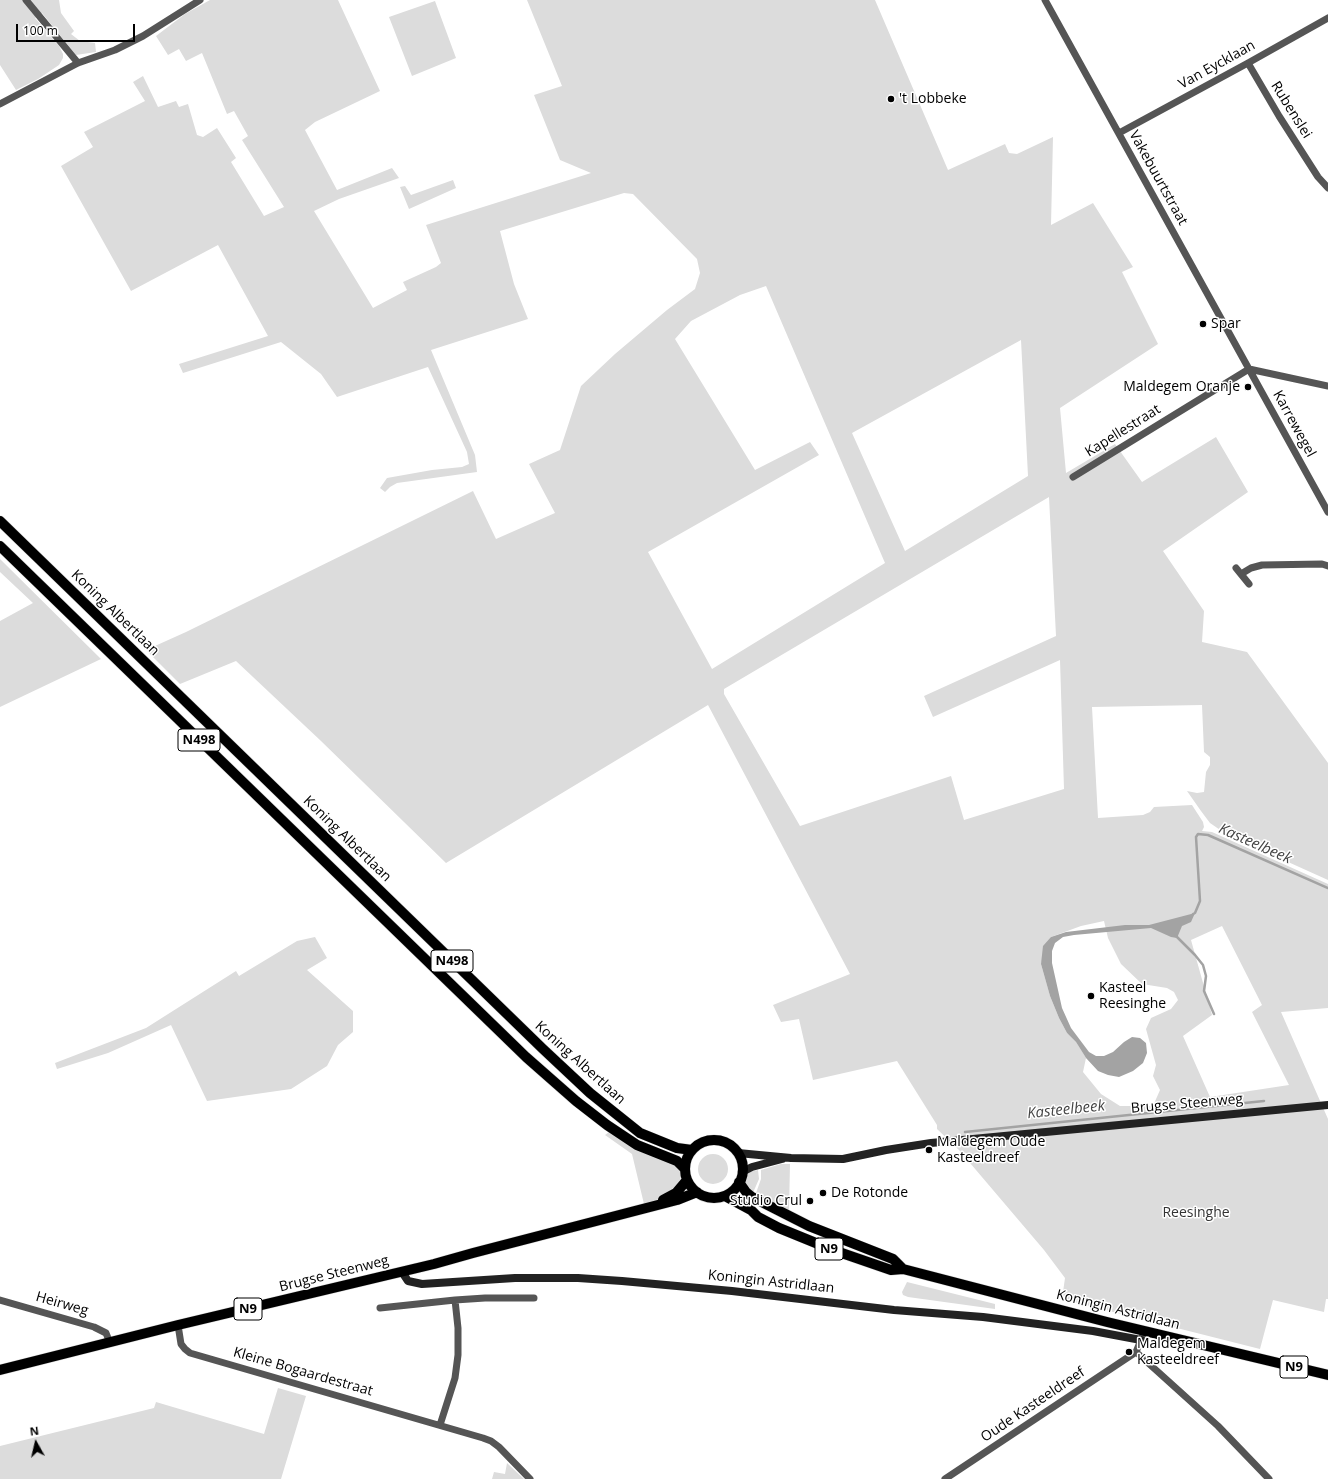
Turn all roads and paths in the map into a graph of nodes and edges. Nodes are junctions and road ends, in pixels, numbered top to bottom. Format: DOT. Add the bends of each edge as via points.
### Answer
graph roads {
  1 [pos="26,0"];
  2 [pos="200,0"];
  3 [pos="1045,0"];
  4 [pos="1328,18"];
  5 [pos="1248,63"];
  6 [pos="78,64"];
  7 [pos="0,104"];
  8 [pos="1118,133"];
  9 [pos="1328,188"];
  10 [pos="1249,369"];
  11 [pos="1328,386"];
  12 [pos="1073,477"];
  13 [pos="1327,511"];
  14 [pos="0,521"];
  15 [pos="0,546"];
  16 [pos="1328,566"];
  17 [pos="1249,584"];
  18 [pos="1325,1105"];
  19 [pos="692,1150"];
  20 [pos="738,1153"];
  21 [pos="791,1158"];
  22 [pos="685,1169"];
  23 [pos="742,1172"];
  24 [pos="687,1180"];
  25 [pos="739,1182"];
  26 [pos="697,1192"];
  27 [pos="725,1196"];
  28 [pos="650,1208"];
  29 [pos="903,1269"];
  30 [pos="402,1272"];
  31 [pos="534,1298"];
  32 [pos="0,1300"];
  33 [pos="455,1300"];
  34 [pos="380,1308"];
  35 [pos="178,1325"];
  36 [pos="1142,1336"];
  37 [pos="110,1342"];
  38 [pos="1136,1352"];
  39 [pos="0,1370"];
  40 [pos="1328,1375"];
  41 [pos="440,1425"];
  42 [pos="530,1479"];
  43 [pos="945,1479"];
  44 [pos="1269,1479"];
  1 -- 6 [label="street"];
  2 -- 6 [label="street" via="143,36"];
  3 -- 8 [label="street, Vakebuurtstraat"];
  4 -- 5 [label="street, Van Eycklaan"];
  5 -- 8 [label="street, Van Eycklaan"];
  5 -- 9 [label="street, Rubenslei" via="1318,177"];
  6 -- 7 [label="street"];
  8 -- 10 [label="street, Vakebuurtstraat"];
  10 -- 11 [label="street"];
  10 -- 12 [label="street, Kapellestraat"];
  10 -- 13 [label="street, Karrewegel"];
  14 -- 19 [label="main road, Koning Albertlaan / N498" via="590,1093 640,1134 677,1148"];
  15 -- 22 [label="main road, Koning Albertlaan / N498" via="526,1057 607,1125 637,1145 677,1161"];
  16 -- 17 [label="street" via="1262,565 1239,571"];
  18 -- 21 [label="main road, Brugse Steenweg" via="939,1142 843,1159"];
  19 -- 20 [label="main road, Brugse Steenweg" via="705,1142 720,1141"];
  19 -- 22 [label="main road" via="688,1155"];
  20 -- 21 [label="main road, Brugse Steenweg"];
  20 -- 23 [label="main road"];
  21 -- 23 [label="main road, Brugse Steenweg" via="758,1165"];
  22 -- 24 [label="main road"];
  23 -- 25 [label="main road"];
  24 -- 26 [label="main road"];
  24 -- 28 [label="main road, Brugse Steenweg / N9" via="676,1193"];
  25 -- 27 [label="main road" via="736,1188"];
  25 -- 29 [label="main road, Koningin Astridlaan / N9" via="752,1197 809,1226 893,1259"];
  26 -- 27 [label="main road" via="709,1197"];
  26 -- 28 [label="main road, Brugse Steenweg / N9"];
  27 -- 29 [label="main road, Koningin Astridlaan / N9" via="779,1228 891,1270"];
  28 -- 30 [label="main road, Brugse Steenweg / N9"];
  29 -- 36 [label="main road, Koningin Astridlaan / N9"];
  30 -- 35 [label="main road, Brugse Steenweg / N9"];
  30 -- 36 [label="main road, Koningin Astridlaan" via="408,1281 422,1284 515,1278 622,1281 902,1311 983,1317"];
  31 -- 33 [label="street"];
  32 -- 37 [label="street, Heirweg" via="94,1327 106,1333"];
  33 -- 34 [label="street"];
  33 -- 41 [label="street" via="458,1355 455,1378"];
  35 -- 37 [label="main road, Brugse Steenweg / N9"];
  35 -- 41 [label="street, Kleine Bogaardestraat" via="181,1344 190,1353"];
  36 -- 38 [label="street"];
  36 -- 40 [label="main road, Koningin Astridlaan / N9"];
  37 -- 39 [label="main road, Brugse Steenweg / N9"];
  38 -- 43 [label="street, Oude Kasteeldreef"];
  38 -- 44 [label="street" via="1218,1426"];
  41 -- 42 [label="street, Kleine Bogaardestraat" via="491,1441"];
}
